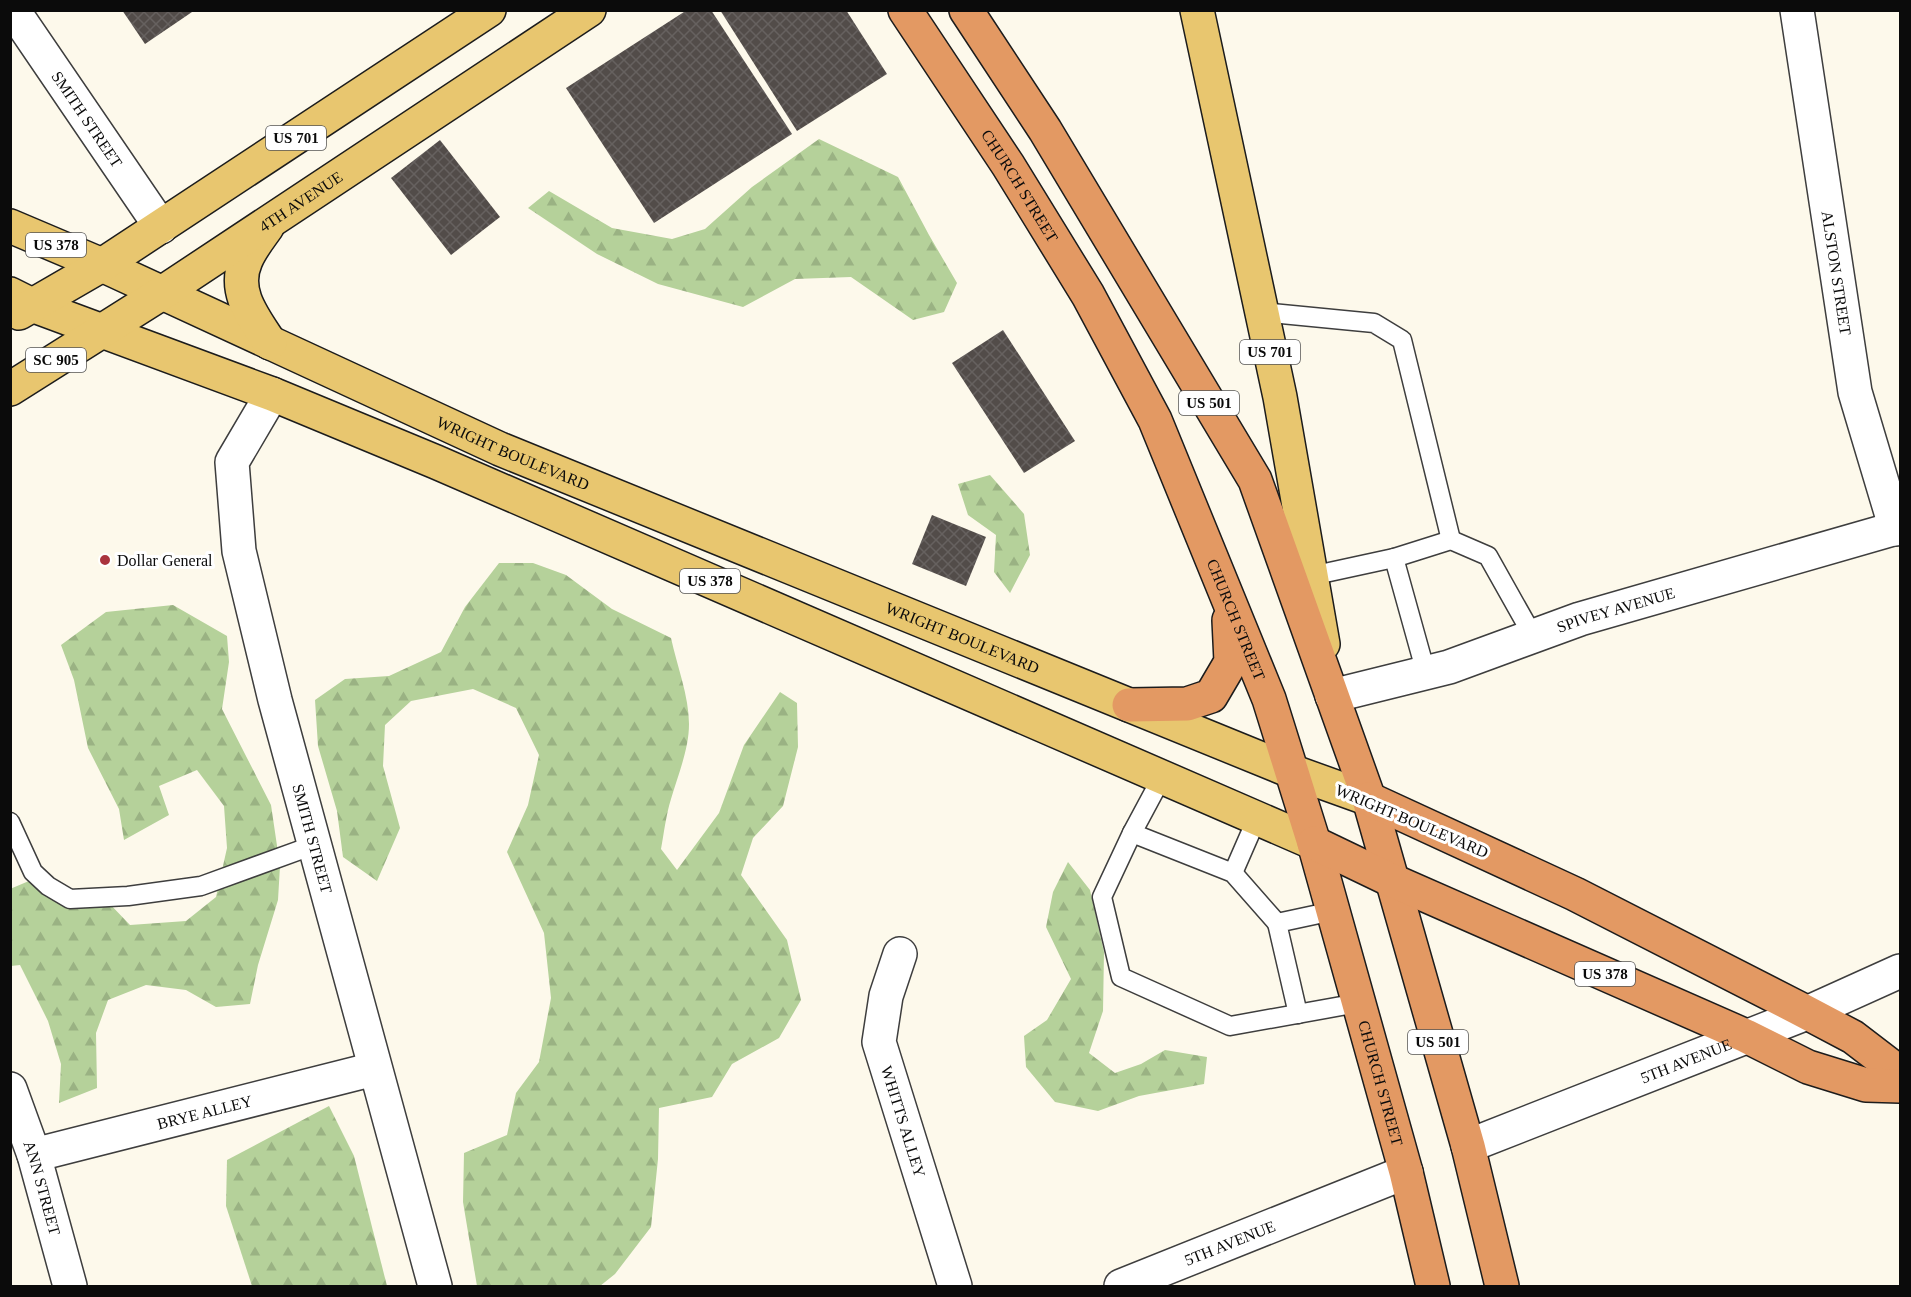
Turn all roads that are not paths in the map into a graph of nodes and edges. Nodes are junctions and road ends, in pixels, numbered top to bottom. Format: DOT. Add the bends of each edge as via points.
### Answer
graph roads {
  1 [pos="13,10"];
  2 [pos="589,10"];
  3 [pos="905,10"];
  4 [pos="966,10"];
  5 [pos="1197,10"];
  6 [pos="1797,10"];
  7 [pos="484,12"];
  8 [pos="271,221"];
  9 [pos="10,226"];
  10 [pos="161,227"];
  11 [pos="102,265"];
  12 [pos="162,293"];
  13 [pos="18,306"];
  14 [pos="1261,312"];
  15 [pos="101,330"];
  16 [pos="270,343"];
  17 [pos="10,390"];
  18 [pos="272,394"];
  19 [pos="1898,528"];
  20 [pos="1451,540"];
  21 [pos="1395,558"];
  22 [pos="1311,576"];
  23 [pos="1227,597"];
  24 [pos="1533,636"];
  25 [pos="1426,673"];
  26 [pos="1332,696"];
  27 [pos="1129,705"];
  28 [pos="1291,771"];
  29 [pos="1162,777"];
  30 [pos="1369,799"];
  31 [pos="1257,818"];
  32 [pos="10,822"];
  33 [pos="1132,833"];
  34 [pos="1314,843"];
  35 [pos="314,845"];
  36 [pos="1233,873"];
  37 [pos="1391,880"];
  38 [pos="1333,910"];
  39 [pos="1277,923"];
  40 [pos="900,954"];
  41 [pos="1900,971"];
  42 [pos="1358,1003"];
  43 [pos="1806,1012"];
  44 [pos="1298,1014"];
  45 [pos="1746,1036"];
  46 [pos="374,1069"];
  47 [pos="1900,1073"];
  48 [pos="1900,1086"];
  49 [pos="10,1089"];
  50 [pos="1468,1146"];
  51 [pos="34,1155"];
  52 [pos="1406,1172"];
  53 [pos="70,1287"];
  54 [pos="435,1287"];
  55 [pos="955,1287"];
  56 [pos="1121,1287"];
  57 [pos="1433,1287"];
  58 [pos="1502,1287"];
  1 -- 10 [label="street, SMITH STREET"];
  2 -- 8 [label="main road, 4TH AVENUE"];
  3 -- 23 [label="highway, CHURCH STREET / US 501" via="1088,295 1155,420"];
  4 -- 26 [label="highway, US 501" via="1045,130 1255,480"];
  5 -- 14 [label="main road, US 701"];
  6 -- 19 [label="street, ALSTON STREET" via="1855,392"];
  7 -- 10 [label="main road, US 701"];
  8 -- 12 [label="main road, 4TH AVENUE"];
  8 -- 16 [label="main road" via="246,260 240,282 246,306"];
  9 -- 11 [label="main road, WRIGHT BOULEVARD / US 378"];
  10 -- 11 [label="main road, US 701"];
  11 -- 12 [label="main road, WRIGHT BOULEVARD / US 378"];
  11 -- 13 [label="main road, US 701"];
  12 -- 15 [label="main road, 4TH AVENUE / SC 905"];
  12 -- 16 [label="main road, WRIGHT BOULEVARD / US 378"];
  13 -- 15 [label="main road, US 378"];
  14 -- 20 [label="lane" via="1374,323 1402,339"];
  14 -- 22 [label="main road, US 701"];
  15 -- 17 [label="main road, 4TH AVENUE / SC 905"];
  15 -- 18 [label="main road, US 378"];
  16 -- 27 [label="main road, WRIGHT BOULEVARD / US 378" via="500,449"];
  18 -- 29 [label="main road, US 378"];
  18 -- 35 [label="street, SMITH STREET" via="232,462 239,550"];
  19 -- 24 [label="street, SPIVEY AVENUE"];
  20 -- 21 [label="lane"];
  20 -- 24 [label="lane" via="1488,556"];
  21 -- 22 [label="lane"];
  21 -- 25 [label="lane"];
  22 -- 26 [label="main road, US 701"];
  23 -- 27 [label="highway" via="1231,662 1210,696 1187,704"];
  23 -- 28 [label="highway, CHURCH STREET / US 501" via="1269,699"];
  24 -- 25 [label="street, SPIVEY AVENUE"];
  25 -- 26 [label="street, SPIVEY AVENUE"];
  26 -- 30 [label="highway, US 501"];
  27 -- 28 [label="main road, WRIGHT BOULEVARD / US 378"];
  28 -- 30 [label="main road, WRIGHT BOULEVARD / US 378"];
  28 -- 34 [label="highway, CHURCH STREET / US 501"];
  29 -- 31 [label="main road, US 378"];
  29 -- 33 [label="lane"];
  30 -- 37 [label="highway, US 501"];
  30 -- 43 [label="highway, WRIGHT BOULEVARD / US 378" via="1575,894"];
  31 -- 34 [label="main road, US 378"];
  31 -- 36 [label="lane"];
  32 -- 35 [label="lane" via="33,872 70,899 201,886"];
  33 -- 36 [label="lane"];
  33 -- 44 [label="lane" via="1102,897 1121,977 1230,1026"];
  34 -- 37 [label="highway, US 378"];
  34 -- 38 [label="highway, CHURCH STREET / US 501"];
  35 -- 46 [label="street, SMITH STREET"];
  36 -- 39 [label="lane"];
  37 -- 45 [label="highway, US 378"];
  37 -- 50 [label="highway, US 501"];
  38 -- 39 [label="lane"];
  38 -- 42 [label="highway, CHURCH STREET / US 501"];
  39 -- 44 [label="lane"];
  40 -- 55 [label="street, WHITTS ALLEY" via="886,996 879,1042"];
  41 -- 43 [label="street, 5TH AVENUE"];
  42 -- 44 [label="lane"];
  42 -- 52 [label="highway, CHURCH STREET / US 501"];
  43 -- 45 [label="street, 5TH AVENUE"];
  43 -- 47 [label="highway, WRIGHT BOULEVARD / US 378" via="1852,1037"];
  45 -- 48 [label="highway, US 378" via="1808,1066 1866,1085"];
  45 -- 50 [label="street, 5TH AVENUE"];
  46 -- 51 [label="street, BRYE ALLEY"];
  46 -- 54 [label="street, SMITH STREET"];
  49 -- 51 [label="street, ANN STREET"];
  50 -- 58 [label="highway, US 501"];
  51 -- 53 [label="street, ANN STREET"];
  52 -- 56 [label="street, 5TH AVENUE"];
  52 -- 57 [label="highway, CHURCH STREET / US 501"];
}
